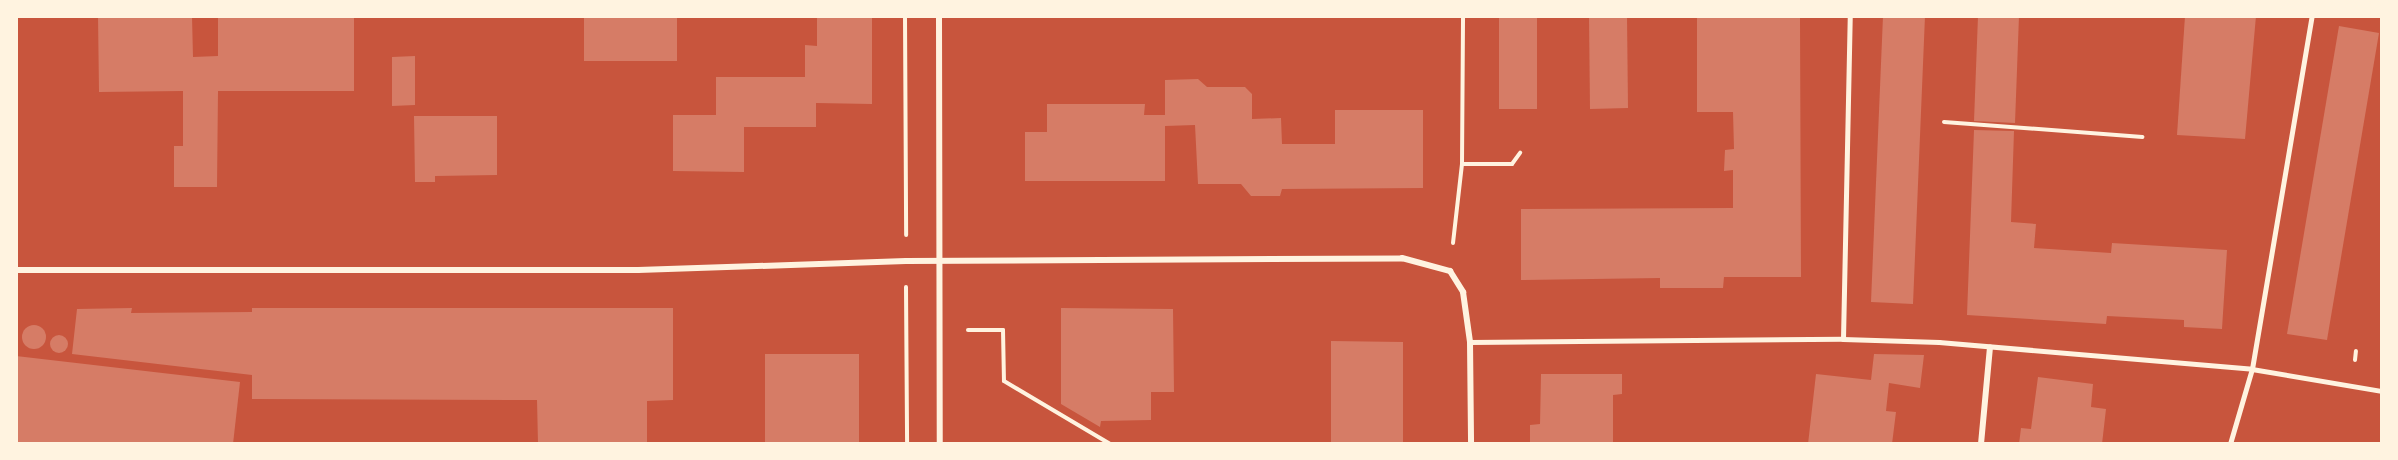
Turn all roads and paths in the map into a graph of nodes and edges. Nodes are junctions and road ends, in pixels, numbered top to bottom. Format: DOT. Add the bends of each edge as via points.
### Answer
graph roads {
  1 [pos="905,16"];
  2 [pos="939,16"];
  3 [pos="1464,16"];
  4 [pos="1850,16"];
  5 [pos="2312,16"];
  6 [pos="1944,122"];
  7 [pos="2142,137"];
  8 [pos="1520,153"];
  9 [pos="1462,164"];
  10 [pos="906,261"];
  11 [pos="940,261"];
  12 [pos="16,270"];
  13 [pos="1450,271"];
  14 [pos="940,330"];
  15 [pos="1843,339"];
  16 [pos="1470,342"];
  17 [pos="1990,346"];
  18 [pos="2252,369"];
  19 [pos="2382,391"];
  20 [pos="907,444"];
  21 [pos="940,444"];
  22 [pos="1110,444"];
  23 [pos="1471,444"];
  24 [pos="1981,444"];
  25 [pos="2230,444"];
  1 -- 10 [label="path"];
  2 -- 11 [label="street"];
  3 -- 9 [label="path"];
  4 -- 15 [label="lane"];
  5 -- 18 [label="lane"];
  6 -- 7 [label="path"];
  8 -- 9 [label="path" via="1512,164"];
  9 -- 13 [label="path"];
  10 -- 11 [label="street"];
  10 -- 12 [label="street" via="638,270"];
  10 -- 20 [label="path"];
  11 -- 13 [label="street" via="1402,258"];
  11 -- 14 [label="street"];
  13 -- 16 [label="street" via="1464,292"];
  14 -- 21 [label="street"];
  14 -- 22 [label="path" via="1003,330 1004,381"];
  15 -- 16 [label="lane"];
  15 -- 17 [label="lane"];
  16 -- 23 [label="street"];
  17 -- 18 [label="lane"];
  17 -- 24 [label="street"];
  18 -- 19 [label="lane"];
  18 -- 25 [label="lane"];
}
